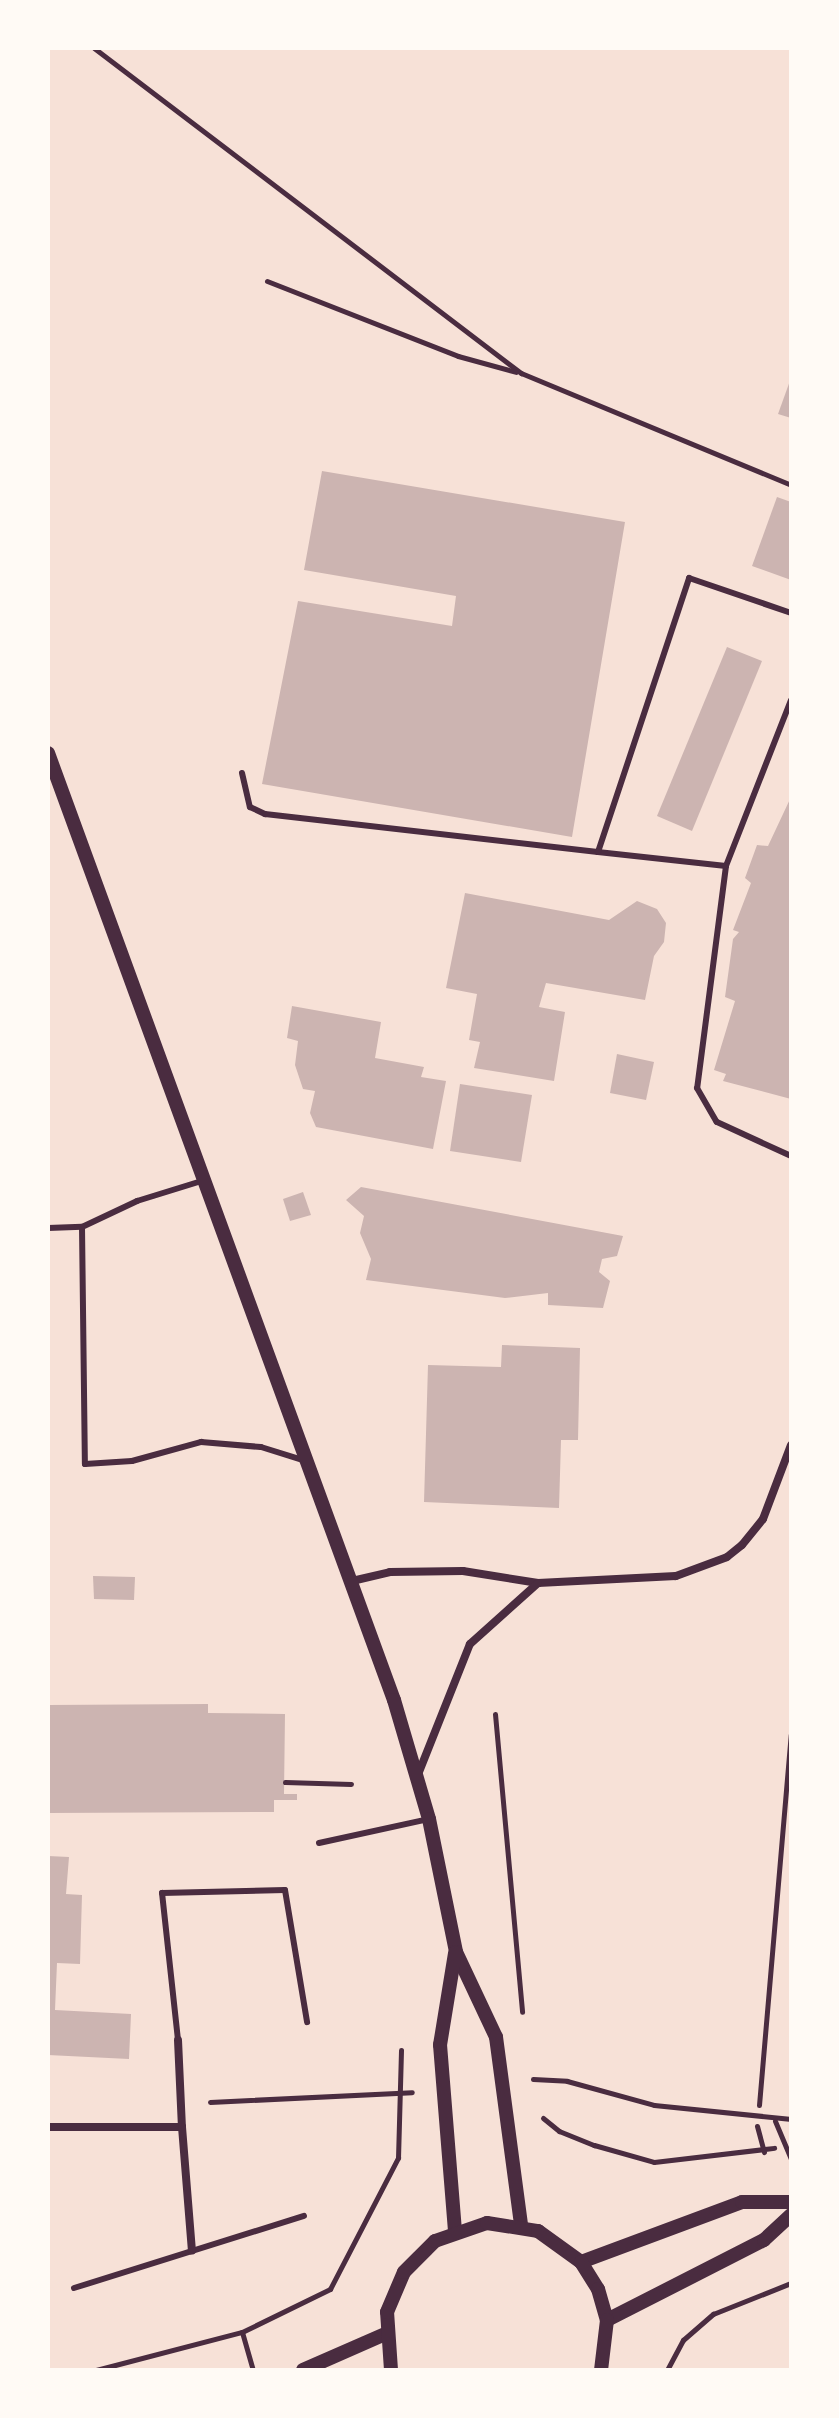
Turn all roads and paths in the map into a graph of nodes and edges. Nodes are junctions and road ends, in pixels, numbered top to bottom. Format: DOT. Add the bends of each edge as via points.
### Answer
graph roads {
  1 [pos="94,48"];
  2 [pos="267,281"];
  3 [pos="521,373"];
  4 [pos="791,485"];
  5 [pos="791,613"];
  6 [pos="791,700"];
  7 [pos="48,753"];
  8 [pos="242,773"];
  9 [pos="598,852"];
  10 [pos="726,866"];
  11 [pos="791,1156"];
  12 [pos="205,1180"];
  13 [pos="82,1227"];
  14 [pos="48,1228"];
  15 [pos="791,1445"];
  16 [pos="307,1462"];
  17 [pos="352,1581"];
  18 [pos="538,1583"];
  19 [pos="495,1714"];
  20 [pos="791,1734"];
  21 [pos="417,1778"];
  22 [pos="285,1782"];
  23 [pos="351,1784"];
  24 [pos="429,1819"];
  25 [pos="319,1843"];
  26 [pos="456,1952"];
  27 [pos="523,2019"];
  28 [pos="307,2022"];
  29 [pos="178,2040"];
  30 [pos="401,2050"];
  31 [pos="527,2079"];
  32 [pos="402,2093"];
  33 [pos="179,2104"];
  34 [pos="759,2105"];
  35 [pos="538,2109"];
  36 [pos="791,2119"];
  37 [pos="775,2121"];
  38 [pos="757,2126"];
  39 [pos="48,2127"];
  40 [pos="182,2127"];
  41 [pos="774,2148"];
  42 [pos="764,2152"];
  43 [pos="791,2159"];
  44 [pos="791,2202"];
  45 [pos="791,2215"];
  46 [pos="304,2216"];
  47 [pos="521,2225"];
  48 [pos="455,2231"];
  49 [pos="192,2251"];
  50 [pos="581,2262"];
  51 [pos="791,2283"];
  52 [pos="74,2288"];
  53 [pos="607,2320"];
  54 [pos="242,2332"];
  55 [pos="385,2334"];
  56 [pos="96,2370"];
  57 [pos="253,2370"];
  58 [pos="303,2370"];
  59 [pos="391,2370"];
  60 [pos="601,2370"];
  61 [pos="667,2370"];
  1 -- 3 [label="path"];
  2 -- 3 [label="path" via="458,356"];
  3 -- 4 [label="path"];
  5 -- 9 [label="lane" via="689,578"];
  6 -- 10 [label="lane"];
  7 -- 12 [label="street"];
  8 -- 9 [label="lane" via="250,807 265,814"];
  9 -- 10 [label="lane"];
  10 -- 11 [label="lane" via="697,1088 717,1122"];
  12 -- 13 [label="lane" via="137,1201"];
  12 -- 16 [label="street"];
  13 -- 14 [label="lane"];
  13 -- 16 [label="lane" via="85,1464 132,1461 201,1442 261,1447"];
  15 -- 18 [label="street" via="763,1519 727,1557 650,1580"];
  16 -- 17 [label="street"];
  17 -- 18 [label="street" via="390,1572 463,1571"];
  17 -- 21 [label="street"];
  18 -- 21 [label="street" via="470,1644"];
  19 -- 27 [label="path"];
  20 -- 34 [label="path"];
  21 -- 24 [label="street"];
  22 -- 23 [label="path"];
  24 -- 25 [label="lane"];
  24 -- 26 [label="street"];
  26 -- 47 [label="street" via="496,2037"];
  26 -- 48 [label="street" via="440,2045"];
  28 -- 29 [label="lane" via="285,1890 162,1893"];
  29 -- 33 [label="street"];
  30 -- 32 [label="path"];
  31 -- 37 [label="path" via="567,2081 654,2105"];
  32 -- 33 [label="path"];
  32 -- 54 [label="path" via="398,2158 330,2289"];
  33 -- 40 [label="street"];
  35 -- 42 [label="path" via="559,2131 654,2162"];
  36 -- 37 [label="path"];
  37 -- 43 [label="path"];
  38 -- 42 [label="path"];
  39 -- 40 [label="street"];
  40 -- 49 [label="street"];
  41 -- 42 [label="path"];
  44 -- 50 [label="street" via="742,2202"];
  45 -- 53 [label="street" via="764,2240"];
  46 -- 49 [label="lane"];
  47 -- 48 [label="street" via="487,2223"];
  47 -- 50 [label="street" via="553,2239"];
  48 -- 55 [label="street" via="435,2241 404,2272 393,2291"];
  49 -- 52 [label="lane"];
  50 -- 53 [label="street" via="598,2289"];
  51 -- 61 [label="path" via="696,2326"];
  53 -- 60 [label="street"];
  54 -- 56 [label="path"];
  54 -- 57 [label="path"];
  55 -- 58 [label="street"];
  55 -- 59 [label="street"];
}
